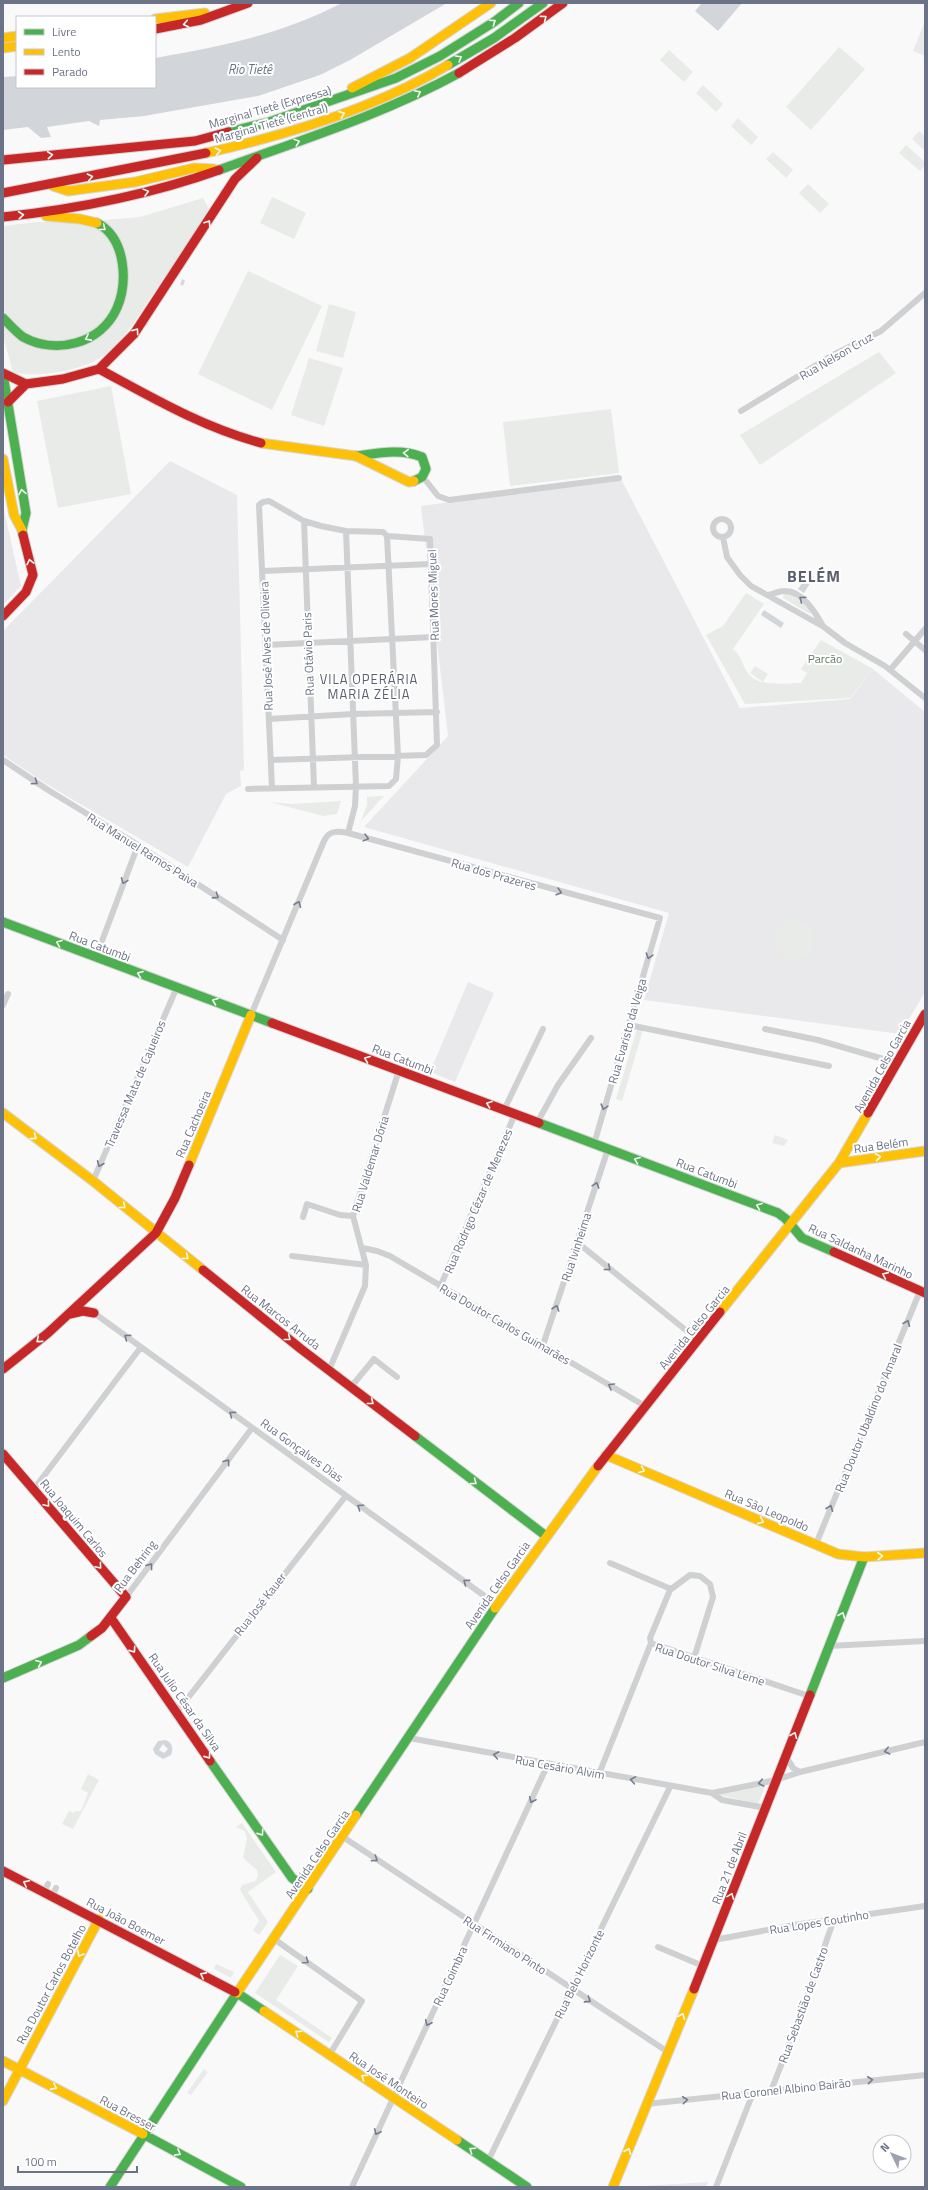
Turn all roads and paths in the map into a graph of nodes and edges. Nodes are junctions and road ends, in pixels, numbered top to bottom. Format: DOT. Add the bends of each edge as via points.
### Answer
graph roads {
  1 [pos="248,3"];
  2 [pos="491,3"];
  3 [pos="519,3"];
  4 [pos="543,3"];
  5 [pos="563,3"];
  6 [pos="216,13"];
  7 [pos="156,19"];
  8 [pos="156,29"];
  9 [pos="16,36"];
  10 [pos="3,38"];
  11 [pos="16,46"];
  12 [pos="3,48"];
  13 [pos="333,102"];
  14 [pos="260,154"];
  15 [pos="3,160"];
  16 [pos="219,170"];
  17 [pos="52,186"];
  18 [pos="3,193"];
  19 [pos="39,213"];
  20 [pos="3,217"];
  21 [pos="925,293"];
  22 [pos="3,318"];
  23 [pos="99,368"];
  24 [pos="3,373"];
  25 [pos="26,384"];
  26 [pos="8,402"];
  27 [pos="741,411"];
  28 [pos="356,456"];
  29 [pos="3,459"];
  30 [pos="423,477"];
  31 [pos="619,478"];
  32 [pos="260,504"];
  33 [pos="304,520"];
  34 [pos="22,530"];
  35 [pos="346,531"];
  36 [pos="387,536"];
  37 [pos="723,537"];
  38 [pos="431,564"];
  39 [pos="390,566"];
  40 [pos="348,568"];
  41 [pos="305,569"];
  42 [pos="263,571"];
  43 [pos="768,595"];
  44 [pos="3,616"];
  45 [pos="824,627"];
  46 [pos="925,629"];
  47 [pos="906,634"];
  48 [pos="434,637"];
  49 [pos="392,638"];
  50 [pos="350,641"];
  51 [pos="915,641"];
  52 [pos="308,643"];
  53 [pos="266,645"];
  54 [pos="925,650"];
  55 [pos="890,670"];
  56 [pos="925,698"];
  57 [pos="437,712"];
  58 [pos="353,714"];
  59 [pos="396,714"];
  60 [pos="310,716"];
  61 [pos="269,719"];
  62 [pos="398,756"];
  63 [pos="355,757"];
  64 [pos="312,759"];
  65 [pos="3,760"];
  66 [pos="271,760"];
  67 [pos="356,786"];
  68 [pos="314,787"];
  69 [pos="272,788"];
  70 [pos="248,789"];
  71 [pos="348,833"];
  72 [pos="328,834"];
  73 [pos="138,845"];
  74 [pos="660,918"];
  75 [pos="3,922"];
  76 [pos="283,940"];
  77 [pos="96,957"];
  78 [pos="177,987"];
  79 [pos="8,994"];
  80 [pos="3,1006"];
  81 [pos="925,1014"];
  82 [pos="251,1015"];
  83 [pos="629,1025"];
  84 [pos="543,1029"];
  85 [pos="765,1029"];
  86 [pos="591,1038"];
  87 [pos="897,1063"];
  88 [pos="830,1066"];
  89 [pos="399,1070"];
  90 [pos="504,1110"];
  91 [pos="3,1113"];
  92 [pos="515,1114"];
  93 [pos="538,1122"];
  94 [pos="594,1144"];
  95 [pos="608,1149"];
  96 [pos="925,1151"];
  97 [pos="839,1163"];
  98 [pos="93,1181"];
  99 [pos="353,1216"];
  100 [pos="303,1217"];
  101 [pos="791,1226"];
  102 [pos="156,1233"];
  103 [pos="578,1243"];
  104 [pos="363,1248"];
  105 [pos="292,1256"];
  106 [pos="366,1265"];
  107 [pos="440,1287"];
  108 [pos="94,1290"];
  109 [pos="923,1292"];
  110 [pos="94,1313"];
  111 [pos="68,1314"];
  112 [pos="698,1340"];
  113 [pos="542,1345"];
  114 [pos="140,1347"];
  115 [pos="3,1369"];
  116 [pos="329,1370"];
  117 [pos="397,1377"];
  118 [pos="351,1387"];
  119 [pos="645,1406"];
  120 [pos="252,1428"];
  121 [pos="3,1454"];
  122 [pos="606,1454"];
  123 [pos="34,1490"];
  124 [pos="345,1497"];
  125 [pos="546,1536"];
  126 [pos="816,1544"];
  127 [pos="925,1552"];
  128 [pos="864,1557"];
  129 [pos="610,1564"];
  130 [pos="671,1589"];
  131 [pos="126,1597"];
  132 [pos="497,1605"];
  133 [pos="111,1618"];
  134 [pos="925,1641"];
  135 [pos="651,1643"];
  136 [pos="829,1646"];
  137 [pos="694,1658"];
  138 [pos="3,1678"];
  139 [pos="809,1696"];
  140 [pos="176,1712"];
  141 [pos="409,1738"];
  142 [pos="925,1742"];
  143 [pos="786,1755"];
  144 [pos="548,1764"];
  145 [pos="800,1772"];
  146 [pos="599,1774"];
  147 [pos="776,1780"];
  148 [pos="670,1787"];
  149 [pos="712,1793"];
  150 [pos="766,1808"];
  151 [pos="343,1837"];
  152 [pos="3,1871"];
  153 [pos="308,1889"];
  154 [pos="925,1906"];
  155 [pos="834,1919"];
  156 [pos="98,1920"];
  157 [pos="474,1924"];
  158 [pos="274,1939"];
  159 [pos="714,1940"];
  160 [pos="658,1947"];
  161 [pos="703,1966"];
  162 [pos="572,1989"];
  163 [pos="237,1993"];
  164 [pos="668,2052"];
  165 [pos="330,2054"];
  166 [pos="3,2061"];
  167 [pos="19,2069"];
  168 [pos="925,2075"];
  169 [pos="771,2091"];
  170 [pos="753,2093"];
  171 [pos="393,2097"];
  172 [pos="3,2101"];
  173 [pos="646,2104"];
  174 [pos="143,2134"];
  175 [pos="488,2161"];
  176 [pos="110,2187"];
  177 [pos="241,2187"];
  178 [pos="352,2187"];
  179 [pos="527,2187"];
  180 [pos="613,2187"];
  181 [pos="716,2187"];
  1 -- 6 [label="main road"];
  2 -- 13 [label="main road" via="410,58 344,91"];
  13 -- 3 [label="main road, Marginal Tietê (Expressa), one-way" via="396,78 440,56"];
  17 -- 4 [label="main road, Marginal Tietê (Central), one-way" via="220,151 321,122 371,104 433,74"];
  14 -- 5 [label="main road, one-way" via="389,108 489,56"];
  6 -- 7 [label="main road"];
  6 -- 8 [label="main road, one-way" via="201,20"];
  9 -- 10 [label="main road"];
  11 -- 12 [label="main road"];
  15 -- 13 [label="main road, Marginal Tietê (Expressa), one-way" via="195,141"];
  14 -- 16 [label="main road"];
  23 -- 14 [label="main road, one-way" via="134,334 236,179"];
  16 -- 17 [label="main road" via="194,168 135,182 68,191"];
  19 -- 16 [label="main road, one-way" via="130,196"];
  17 -- 18 [label="main road, Marginal Tietê (Central)"];
  20 -- 19 [label="main road, one-way"];
  19 -- 22 [label="main road, one-way" via="84,220 99,225 108,232 120,254 124,271 121,298 108,322 96,334 69,346 37,345 21,336"];
  21 -- 27 [label="street, Rua Nelson Cruz" via="881,331 831,356"];
  23 -- 25 [label="main road" via="64,379"];
  23 -- 28 [label="main road" via="193,420 234,436 268,445"];
  24 -- 25 [label="main road"];
  24 -- 26 [label="main road"];
  25 -- 26 [label="main road"];
  34 -- 26 [label="main road, one-way" via="26,513"];
  28 -- 30 [label="main road" via="409,482"];
  30 -- 28 [label="main road, one-way" via="426,466 418,454 396,452"];
  29 -- 34 [label="main road" via="14,515"];
  30 -- 31 [label="street" via="438,496 449,500"];
  32 -- 33 [label="street, Rua Mores Miguel" via="269,501"];
  32 -- 42 [label="street, Rua José Alves de Oliveira"];
  33 -- 35 [label="street, Rua Mores Miguel"];
  33 -- 41 [label="street, Rua Otávio Paris"];
  44 -- 34 [label="main road, one-way" via="26,592 33,576"];
  35 -- 36 [label="street, Rua Mores Miguel" via="383,532"];
  35 -- 40 [label="street"];
  36 -- 38 [label="street, Rua Mores Miguel" via="430,539"];
  36 -- 39 [label="street"];
  37 -- 43 [label="street" via="727,557 740,575 751,586"];
  38 -- 39 [label="street"];
  38 -- 48 [label="street, Rua Mores Miguel"];
  39 -- 40 [label="street"];
  39 -- 49 [label="street"];
  40 -- 41 [label="street"];
  40 -- 50 [label="street"];
  41 -- 42 [label="street"];
  41 -- 52 [label="street, Rua Otávio Paris"];
  42 -- 53 [label="street, Rua José Alves de Oliveira"];
  43 -- 45 [label="street"];
  45 -- 43 [label="street, one-way" via="810,606 798,596 784,591"];
  45 -- 55 [label="street"];
  46 -- 51 [label="street"];
  47 -- 51 [label="street"];
  48 -- 49 [label="street"];
  48 -- 57 [label="street, Rua Mores Miguel"];
  49 -- 50 [label="street"];
  49 -- 59 [label="street"];
  50 -- 52 [label="street"];
  50 -- 58 [label="street"];
  51 -- 54 [label="street"];
  51 -- 55 [label="street"];
  52 -- 53 [label="street"];
  52 -- 60 [label="street, Rua Otávio Paris"];
  53 -- 61 [label="street, Rua José Alves de Oliveira"];
  55 -- 56 [label="street"];
  57 -- 59 [label="street"];
  57 -- 62 [label="street, Rua Mores Miguel" via="437,744 428,754"];
  58 -- 59 [label="street"];
  58 -- 60 [label="street"];
  58 -- 63 [label="street"];
  59 -- 62 [label="street"];
  60 -- 61 [label="street"];
  60 -- 64 [label="street, Rua Otávio Paris"];
  61 -- 66 [label="street, Rua José Alves de Oliveira"];
  62 -- 63 [label="street"];
  62 -- 67 [label="street" via="397,775 389,786"];
  63 -- 64 [label="street"];
  63 -- 67 [label="street"];
  64 -- 66 [label="street"];
  64 -- 68 [label="street, Rua Otávio Paris"];
  65 -- 73 [label="street, Rua Manuel Ramos Paiva, one-way"];
  66 -- 69 [label="street, Rua José Alves de Oliveira"];
  67 -- 68 [label="street"];
  67 -- 71 [label="street" via="355,806"];
  68 -- 69 [label="street"];
  69 -- 70 [label="street"];
  71 -- 72 [label="street, Rua dos Prazeres" via="338,831"];
  71 -- 74 [label="street, Rua dos Prazeres, one-way"];
  76 -- 72 [label="street, Rua Cachoeira, one-way"];
  73 -- 76 [label="street, Rua Manuel Ramos Paiva, one-way"];
  73 -- 77 [label="street, one-way"];
  74 -- 83 [label="street, Rua Evaristo da Veiga, one-way"];
  77 -- 75 [label="main road, Rua Catumbi, one-way"];
  76 -- 82 [label="street, Rua Cachoeira"];
  78 -- 77 [label="main road, Rua Catumbi, one-way"];
  82 -- 78 [label="main road, Rua Catumbi, one-way"];
  78 -- 98 [label="street, Travessa Mata de Cajueiros, one-way"];
  79 -- 80 [label="street"];
  81 -- 87 [label="main road, Avenida Celso Garcia"];
  89 -- 82 [label="main road, Rua Catumbi, one-way"];
  82 -- 102 [label="main road, Rua Cachoeira" via="175,1198"];
  83 -- 88 [label="street"];
  83 -- 94 [label="street, Rua Evaristo da Veiga, one-way"];
  84 -- 90 [label="street"];
  85 -- 87 [label="street" via="818,1040"];
  86 -- 93 [label="street" via="558,1085"];
  87 -- 97 [label="main road, Avenida Celso Garcia"];
  90 -- 89 [label="main road, Rua Catumbi, one-way"];
  89 -- 99 [label="street, Rua Valdemar Dória"];
  90 -- 92 [label="main road, Rua Catumbi"];
  91 -- 98 [label="main road, Rua Marcos Arruda, one-way"];
  92 -- 93 [label="main road, Rua Catumbi"];
  92 -- 107 [label="street, Rua Rodrigo Cézar de Menezes"];
  93 -- 94 [label="main road, Rua Catumbi"];
  94 -- 95 [label="main road, Rua Catumbi"];
  101 -- 95 [label="main road, Rua Catumbi, one-way" via="778,1213"];
  103 -- 95 [label="street, Rua Ivinheima, one-way"];
  97 -- 96 [label="main road, Rua Belém, one-way"];
  97 -- 101 [label="main road, Avenida Celso Garcia"];
  98 -- 102 [label="main road, Rua Marcos Arruda, one-way"];
  99 -- 100 [label="street" via="307,1204"];
  99 -- 104 [label="street, Rua Valdemar Dória"];
  109 -- 101 [label="main road, Rua Saldanha Marinho, one-way" via="802,1238"];
  101 -- 112 [label="main road, Avenida Celso Garcia"];
  102 -- 108 [label="main road, Rua Cachoeira"];
  102 -- 116 [label="main road, Rua Marcos Arruda, one-way"];
  103 -- 112 [label="street, one-way"];
  113 -- 103 [label="street, Rua Ivinheima, one-way"];
  104 -- 106 [label="street, Rua Valdemar Dória"];
  104 -- 107 [label="street, Rua Doutor Carlos Guimarães" via="390,1256"];
  105 -- 106 [label="street"];
  106 -- 116 [label="street, Rua Valdemar Dória" via="364,1286"];
  107 -- 113 [label="street, Rua Doutor Carlos Guimarães"];
  108 -- 110 [label="main road" via="90,1302"];
  108 -- 111 [label="main road, Rua Cachoeira"];
  126 -- 109 [label="street, Rua Doutor Ubaldino do Amaral, one-way"];
  110 -- 111 [label="main road" via="83,1311"];
  114 -- 110 [label="street, Rua Gonçalves Dias, one-way"];
  111 -- 115 [label="main road, Rua Cachoeira, one-way"];
  112 -- 119 [label="main road, Avenida Celso Garcia"];
  119 -- 113 [label="street, Rua Doutor Carlos Guimarães, one-way"];
  120 -- 114 [label="street, Rua Gonçalves Dias, one-way"];
  114 -- 123 [label="street"];
  116 -- 118 [label="main road, Rua Marcos Arruda"];
  117 -- 118 [label="street" via="374,1359"];
  118 -- 125 [label="main road, Rua Marcos Arruda, one-way"];
  119 -- 122 [label="main road, Avenida Celso Garcia"];
  120 -- 124 [label="street, Rua Gonçalves Dias"];
  131 -- 120 [label="street, Rua Behring, one-way"];
  121 -- 123 [label="main road, Rua Joaquim Carlos"];
  122 -- 125 [label="main road, Avenida Celso Garcia"];
  122 -- 126 [label="main road, Rua São Leopoldo, one-way"];
  123 -- 131 [label="main road, Rua Joaquim Carlos, one-way"];
  132 -- 124 [label="street, Rua Gonçalves Dias, one-way"];
  124 -- 140 [label="street, Rua José Kauer"];
  125 -- 132 [label="main road, Avenida Celso Garcia"];
  126 -- 128 [label="main road, Rua São Leopoldo" via="845,1556"];
  128 -- 127 [label="main road, Rua São Leopoldo, one-way"];
  136 -- 128 [label="main road, Rua 21 de Abril, one-way"];
  129 -- 130 [label="street"];
  130 -- 135 [label="street" via="650,1638"];
  130 -- 137 [label="street" via="690,1575 700,1576 710,1584 713,1597"];
  131 -- 133 [label="main road, Rua Behring"];
  132 -- 141 [label="main road, Avenida Celso Garcia"];
  138 -- 133 [label="main road, Rua Behring, one-way" via="79,1645"];
  133 -- 140 [label="main road, Rua Julio César da Silva, one-way"];
  134 -- 136 [label="street"];
  135 -- 137 [label="street, Rua Doutor Silva Leme"];
  135 -- 146 [label="street, Rua Doutor Silva Leme"];
  136 -- 139 [label="main road, Rua 21 de Abril"];
  137 -- 139 [label="street, Rua Doutor Silva Leme"];
  143 -- 139 [label="main road, Rua 21 de Abril, one-way"];
  140 -- 153 [label="main road, Rua Julio César da Silva, one-way" via="292,1878"];
  144 -- 141 [label="street, Rua Cesário Alvim, one-way"];
  141 -- 151 [label="main road, Avenida Celso Garcia"];
  142 -- 145 [label="street, Rua Cesário Alvim, one-way"];
  143 -- 145 [label="street" via="793,1768"];
  143 -- 147 [label="main road, Rua 21 de Abril"];
  144 -- 146 [label="street, Rua Cesário Alvim"];
  144 -- 157 [label="street, Rua Coimbra, one-way"];
  145 -- 147 [label="street, Rua Cesário Alvim"];
  148 -- 146 [label="street, Rua Cesário Alvim, one-way"];
  147 -- 149 [label="street, Rua Cesário Alvim, one-way"];
  147 -- 150 [label="main road, Rua 21 de Abril"];
  148 -- 149 [label="street, Rua Cesário Alvim"];
  148 -- 162 [label="street, Rua Belo Horizonte"];
  149 -- 150 [label="street, Rua Cesário Alvim" via="722,1800"];
  159 -- 150 [label="main road, Rua 21 de Abril, one-way"];
  151 -- 153 [label="main road, Avenida Celso Garcia"];
  151 -- 157 [label="street, Rua Firmiano Pinto, one-way"];
  156 -- 152 [label="main road, Rua João Boemer, one-way" via="50,1890"];
  153 -- 158 [label="main road, Avenida Celso Garcia"];
  154 -- 155 [label="street, Rua Lopes Coutinho"];
  155 -- 159 [label="street, Rua Lopes Coutinho"];
  155 -- 169 [label="street, Rua Sebastião de Castro"];
  163 -- 156 [label="main road, Rua João Boemer, one-way"];
  156 -- 167 [label="main road, Rua Doutor Carlos Botelho, one-way"];
  157 -- 162 [label="street, Rua Firmiano Pinto"];
  157 -- 171 [label="street, Rua Coimbra, one-way"];
  158 -- 163 [label="main road, Avenida Celso Garcia"];
  158 -- 165 [label="street, one-way" via="362,2001"];
  159 -- 161 [label="main road, Rua 21 de Abril"];
  160 -- 161 [label="street"];
  164 -- 161 [label="main road, Rua 21 de Abril, one-way"];
  162 -- 164 [label="street, Rua Firmiano Pinto, one-way"];
  162 -- 175 [label="street, Rua Belo Horizonte"];
  165 -- 163 [label="main road, Rua José Monteiro, one-way"];
  163 -- 174 [label="main road, Avenida Celso Garcia"];
  164 -- 173 [label="main road, Rua 21 de Abril"];
  171 -- 165 [label="main road, Rua José Monteiro, one-way"];
  166 -- 167 [label="main road, Rua Bresser"];
  167 -- 172 [label="main road, Rua Doutor Carlos Botelho"];
  167 -- 174 [label="main road, Rua Bresser, one-way"];
  169 -- 168 [label="street, Rua Coronel Albino Bairão, one-way"];
  169 -- 170 [label="street, Rua Coronel Albino Bairão"];
  173 -- 170 [label="street, Rua Coronel Albino Bairão, one-way"];
  170 -- 181 [label="street"];
  175 -- 171 [label="main road, Rua José Monteiro, one-way"];
  171 -- 178 [label="street, Rua Coimbra, one-way"];
  180 -- 173 [label="main road, Rua 21 de Abril, one-way"];
  174 -- 176 [label="main road, Avenida Celso Garcia"];
  174 -- 177 [label="main road, Rua Bresser, one-way"];
  175 -- 179 [label="main road, Rua José Monteiro"];
}
